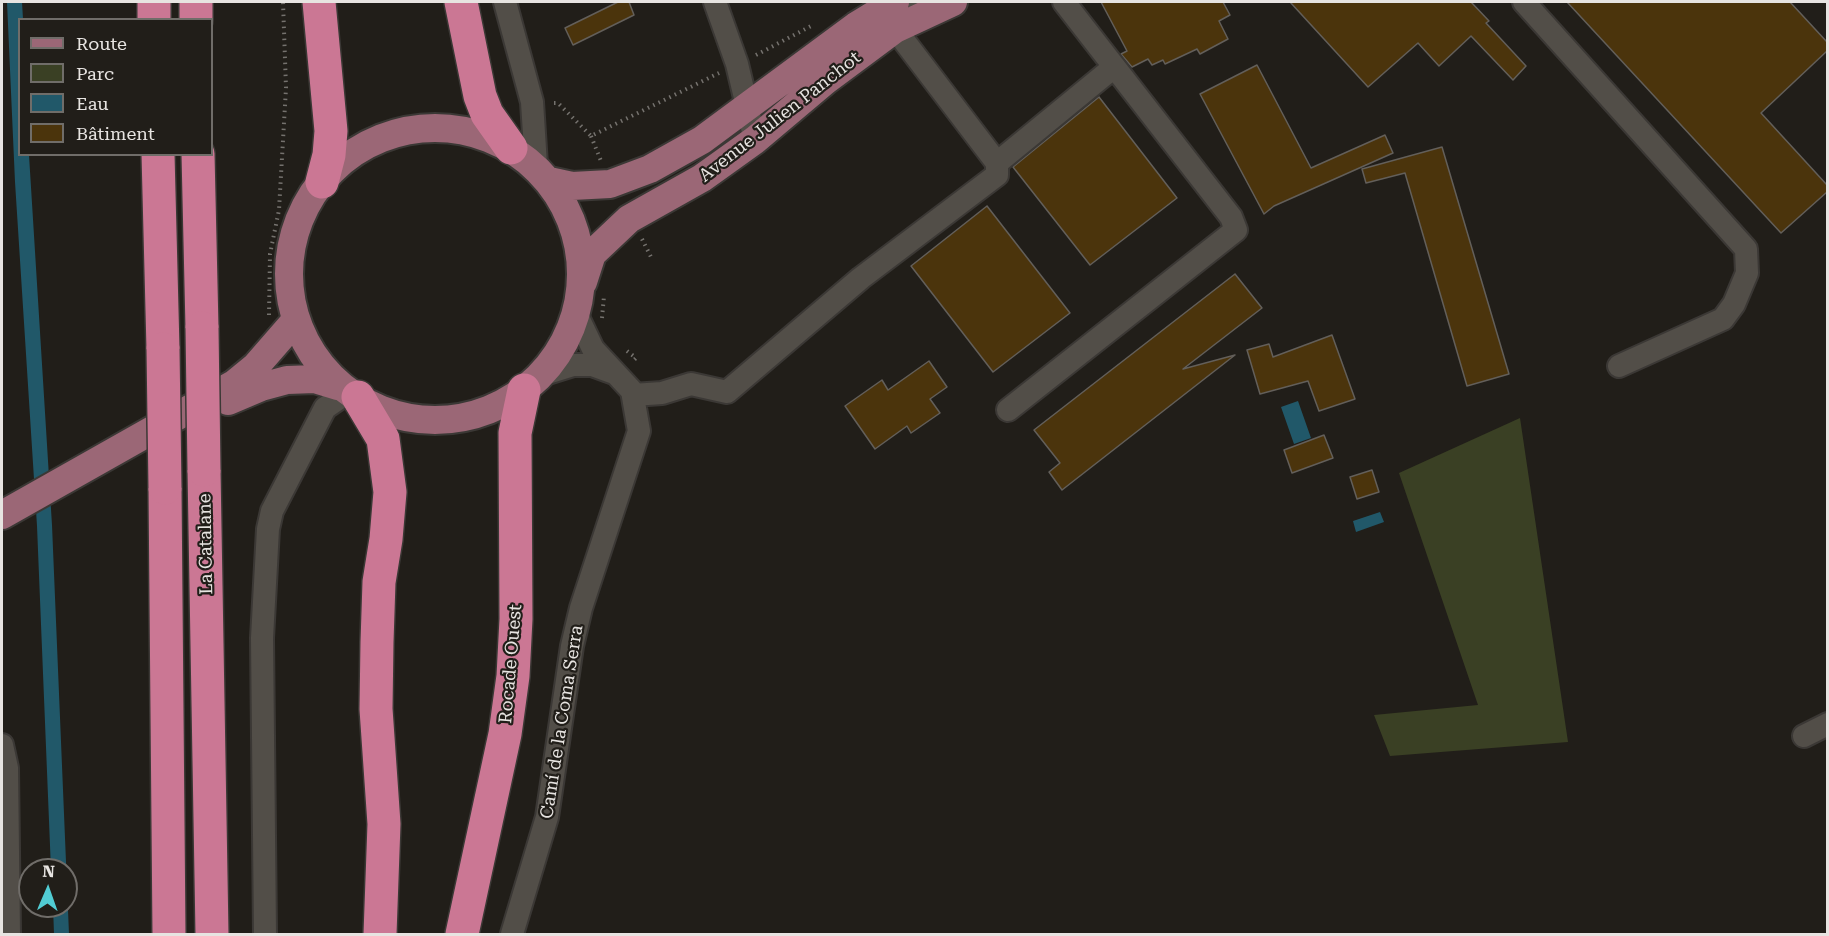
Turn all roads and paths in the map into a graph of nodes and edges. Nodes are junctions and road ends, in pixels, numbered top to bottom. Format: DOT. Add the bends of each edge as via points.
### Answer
graph roads {
  1 [pos="154,2"];
  2 [pos="196,2"];
  3 [pos="283,2"];
  4 [pos="319,2"];
  5 [pos="461,2"];
  6 [pos="505,2"];
  7 [pos="715,2"];
  8 [pos="895,2"];
  9 [pos="905,2"];
  10 [pos="915,2"];
  11 [pos="953,2"];
  12 [pos="1064,2"];
  13 [pos="1524,2"];
  14 [pos="154,18"];
  15 [pos="196,18"];
  16 [pos="818,22"];
  17 [pos="895,29"];
  18 [pos="737,64"];
  19 [pos="1114,67"];
  20 [pos="825,81"];
  21 [pos="749,108"];
  22 [pos="533,112"];
  23 [pos="754,140"];
  24 [pos="158,156"];
  25 [pos="198,156"];
  26 [pos="997,163"];
  27 [pos="532,165"];
  28 [pos="322,182"];
  29 [pos="280,189"];
  30 [pos="637,237"];
  31 [pos="651,257"];
  32 [pos="606,286"];
  33 [pos="576,306"];
  34 [pos="296,320"];
  35 [pos="601,322"];
  36 [pos="622,347"];
  37 [pos="1619,366"];
  38 [pos="620,376"];
  39 [pos="532,382"];
  40 [pos="348,391"];
  41 [pos="633,395"];
  42 [pos="1008,410"];
  43 [pos="75,476"];
  44 [pos="8,513"];
  45 [pos="1827,724"];
  46 [pos="1804,736"];
  47 [pos="2,745"];
  48 [pos="9,934"];
  49 [pos="168,934"];
  50 [pos="212,934"];
  51 [pos="265,934"];
  52 [pos="380,934"];
  53 [pos="462,934"];
  54 [pos="513,934"];
  1 -- 14 [label="highway"];
  2 -- 15 [label="highway"];
  3 -- 29 [label="path" via="286,88"];
  4 -- 28 [label="highway" via="331,131"];
  5 -- 27 [label="highway" via="487,114"];
  6 -- 22 [label="street"];
  7 -- 18 [label="street"];
  8 -- 21 [label="main road, Avenue Julien Panchot" via="856,26"];
  9 -- 20 [label="street" via="898,16 830,55"];
  10 -- 17 [label="street"];
  11 -- 17 [label="main road, Avenue Julien Panchot"];
  12 -- 19 [label="street"];
  13 -- 37 [label="street" via="1746,249 1747,273 1723,320"];
  16 -- 18 [label="path"];
  17 -- 20 [label="main road, Avenue Julien Panchot"];
  17 -- 26 [label="street"];
  18 -- 21 [label="street"];
  18 -- 22 [label="path" via="591,136 558,103"];
  19 -- 26 [label="street"];
  19 -- 42 [label="street" via="1231,217 1236,230"];
  20 -- 23 [label="main road, Avenue Julien Panchot"];
  21 -- 23 [label="street"];
  21 -- 27 [label="main road, Avenue Julien Panchot" via="650,169 610,184 572,186"];
  22 -- 27 [label="street"];
  23 -- 33 [label="main road, Avenue Julien Panchot" via="702,178 612,232 592,254"];
  24 -- 49 [label="highway, bridge"];
  25 -- 50 [label="highway, La Catalane, bridge"];
  26 -- 41 [label="street" via="997,175 861,278 728,392 692,378 662,393"];
  27 -- 28 [label="main road, Avenue Julien Panchot" via="483,135 454,128 415,129 368,144"];
  27 -- 33 [label="main road" via="563,202 577,242 580,275"];
  28 -- 34 [label="main road, Avenue Julien Panchot" via="304,213 293,246 290,282"];
  30 -- 31 [label="path" via="642,238"];
  32 -- 35 [label="path"];
  33 -- 38 [label="street, Camí de la Coma Serra" via="593,350"];
  33 -- 39 [label="main road" via="566,334"];
  34 -- 40 [label="main road, Avenue Julien Panchot" via="314,356"];
  34 -- 43 [label="main road" via="256,366 234,384"];
  36 -- 38 [label="path" via="636,358"];
  38 -- 39 [label="street" via="592,365 573,365"];
  38 -- 41 [label="street, Camí de la Coma Serra"];
  39 -- 40 [label="main road" via="492,408 453,419 401,416"];
  39 -- 53 [label="highway, Rocade Ouest" via="515,433 513,676 505,734"];
  40 -- 43 [label="main road" via="315,379 287,380 261,387"];
  40 -- 51 [label="street" via="326,408 272,511 268,529 262,638"];
  40 -- 52 [label="highway" via="383,439 390,492 379,582 375,709 384,824"];
  41 -- 54 [label="street, Camí de la Coma Serra" via="639,431 572,645 547,817"];
  43 -- 44 [label="main road"];
  45 -- 46 [label="street"];
  47 -- 48 [label="street" via="7,768"];
}
